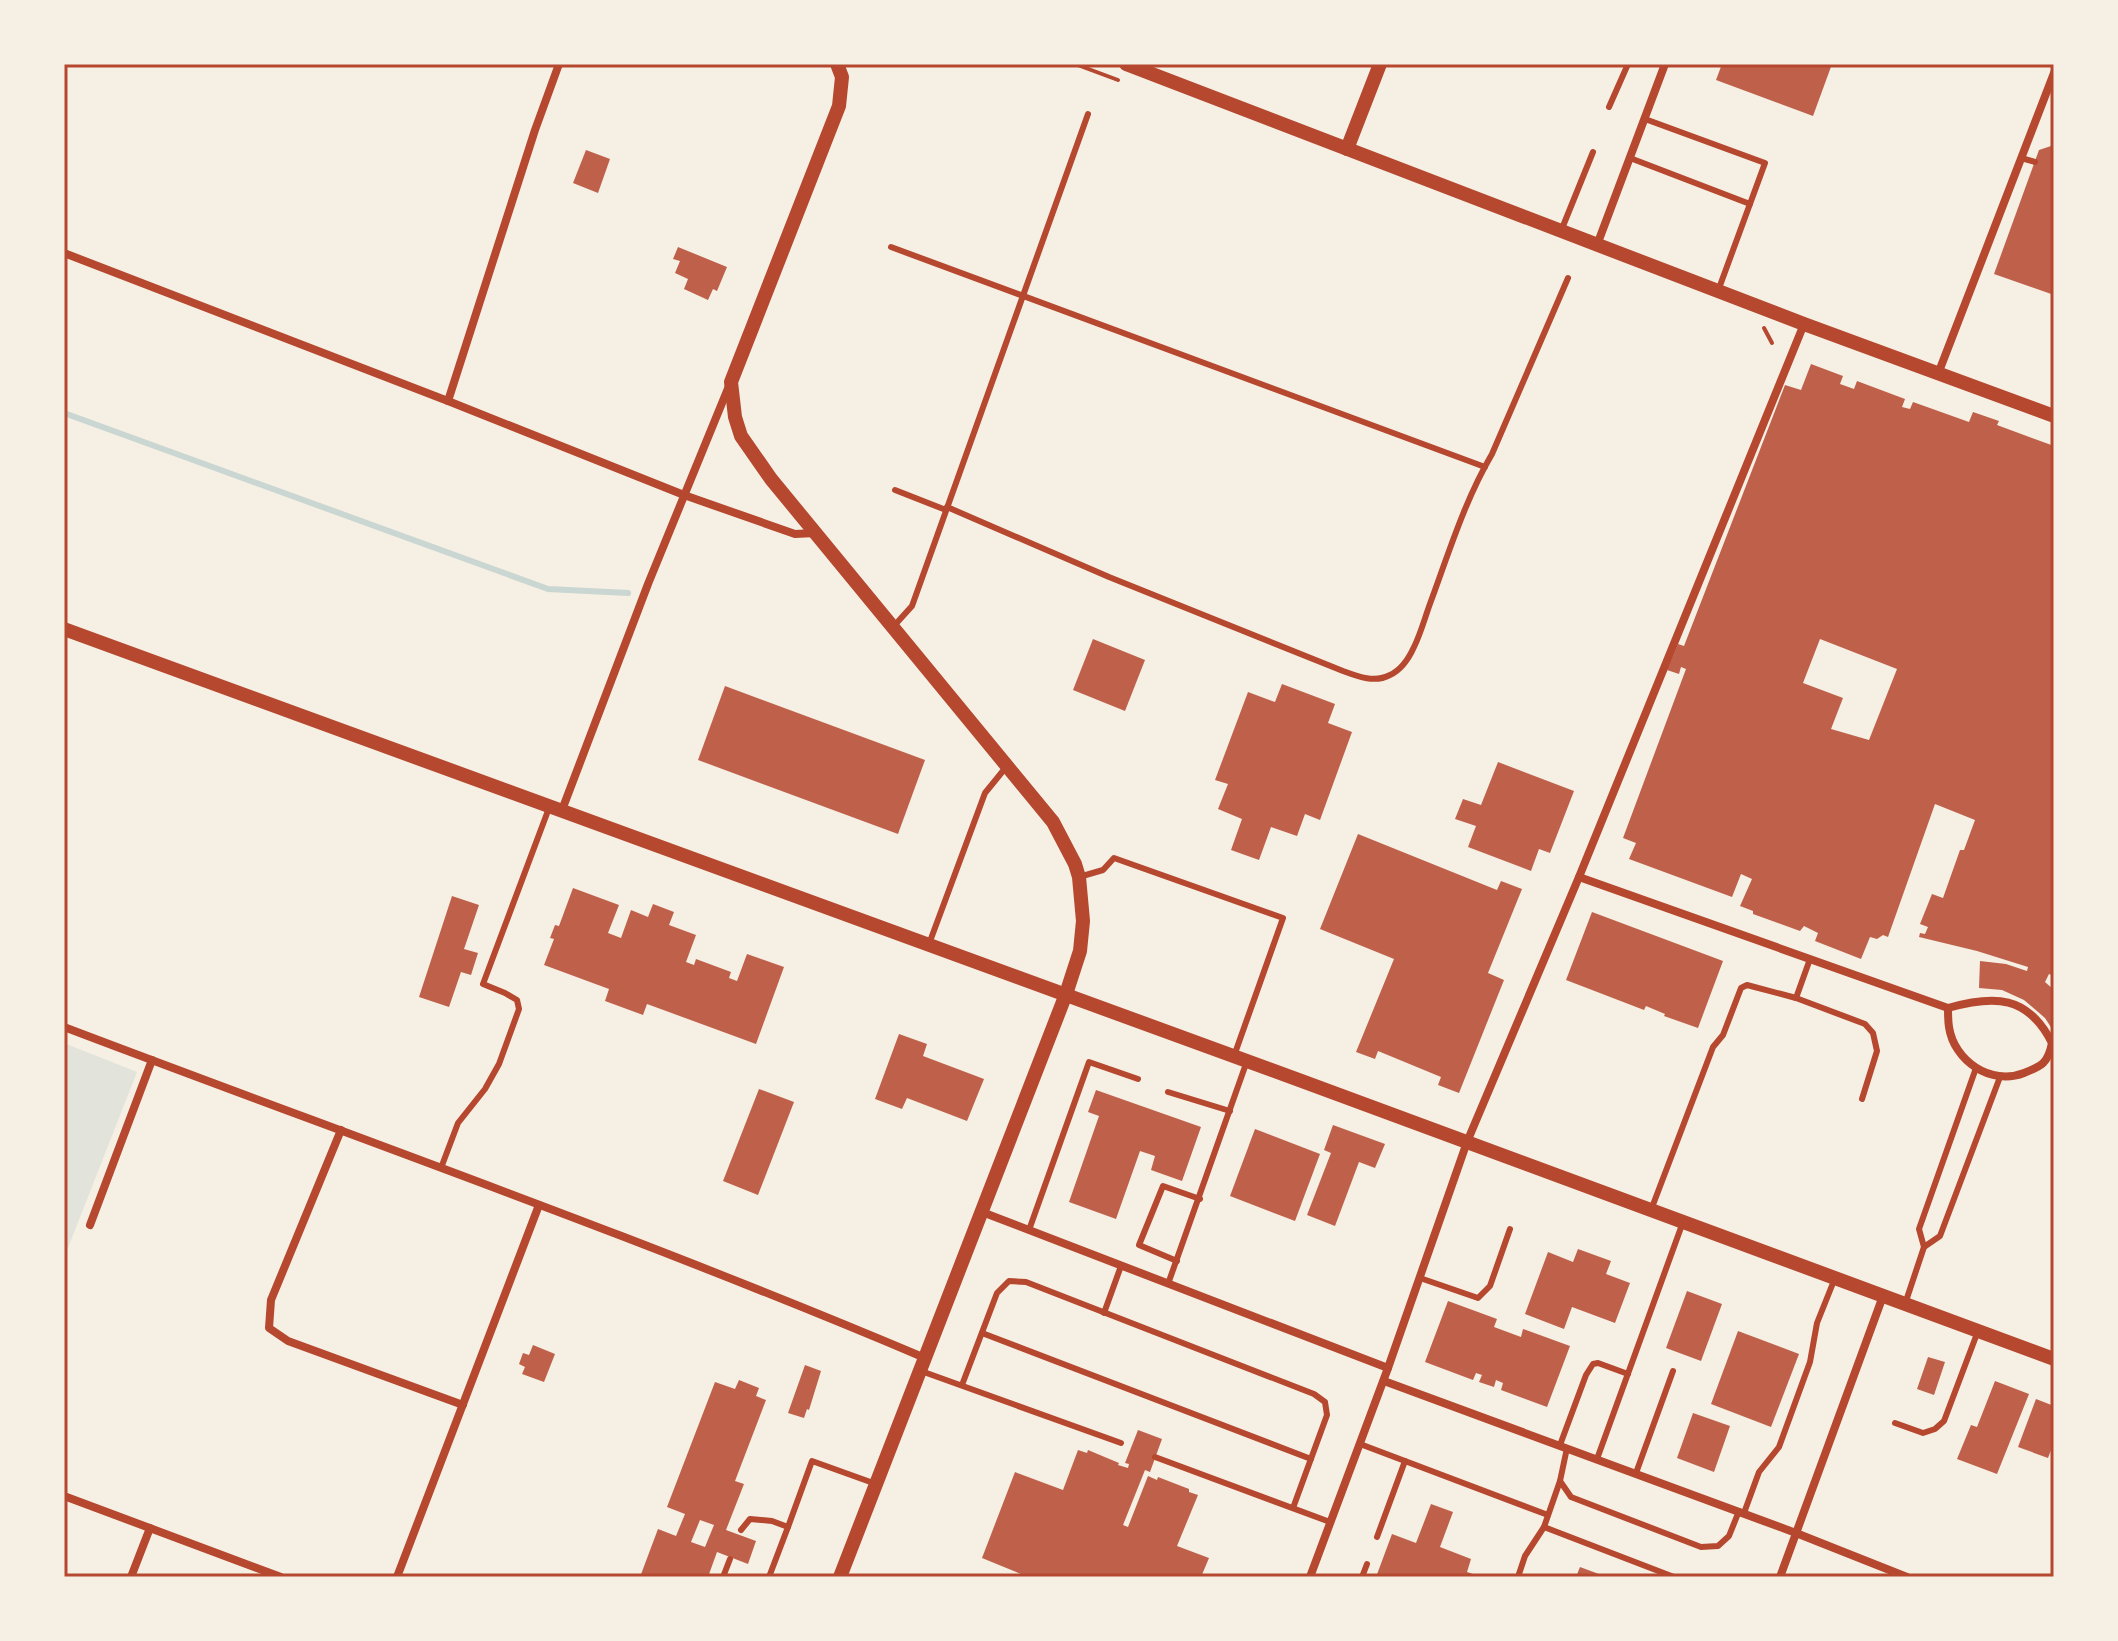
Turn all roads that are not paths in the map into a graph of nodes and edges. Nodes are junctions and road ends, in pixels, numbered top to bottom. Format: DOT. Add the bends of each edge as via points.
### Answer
graph roads {
  1 [pos="559,64"];
  2 [pos="837,64"];
  3 [pos="1380,64"];
  4 [pos="1628,64"];
  5 [pos="1665,64"];
  6 [pos="1133,65"];
  7 [pos="2054,73"];
  8 [pos="1609,107"];
  9 [pos="1088,114"];
  10 [pos="1645,119"];
  11 [pos="1347,149"];
  12 [pos="1593,152"];
  13 [pos="1630,158"];
  14 [pos="2021,158"];
  15 [pos="2035,162"];
  16 [pos="1750,204"];
  17 [pos="1561,231"];
  18 [pos="1597,245"];
  19 [pos="891,247"];
  20 [pos="64,253"];
  21 [pos="1568,278"];
  22 [pos="1718,291"];
  23 [pos="1023,296"];
  24 [pos="1804,324"];
  25 [pos="1938,374"];
  26 [pos="731,382"];
  27 [pos="448,401"];
  28 [pos="2054,416"];
  29 [pos="1485,467"];
  30 [pos="895,490"];
  31 [pos="684,495"];
  32 [pos="947,509"];
  33 [pos="815,533"];
  34 [pos="893,627"];
  35 [pos="64,629"];
  36 [pos="1007,766"];
  37 [pos="556,808"];
  38 [pos="1079,877"];
  39 [pos="1579,877"];
  40 [pos="929,944"];
  41 [pos="1810,959"];
  42 [pos="1066,994"];
  43 [pos="1796,998"];
  44 [pos="1948,1008"];
  45 [pos="64,1027"];
  46 [pos="2053,1044"];
  47 [pos="1241,1058"];
  48 [pos="152,1060"];
  49 [pos="1976,1068"];
  50 [pos="2000,1077"];
  51 [pos="1138,1079"];
  52 [pos="1168,1092"];
  53 [pos="1862,1099"];
  54 [pos="1230,1111"];
  55 [pos="341,1130"];
  56 [pos="1467,1142"];
  57 [pos="441,1168"];
  58 [pos="1200,1199"];
  59 [pos="539,1205"];
  60 [pos="1651,1210"];
  61 [pos="982,1212"];
  62 [pos="1683,1222"];
  63 [pos="90,1225"];
  64 [pos="1510,1229"];
  65 [pos="1029,1230"];
  66 [pos="1924,1247"];
  67 [pos="1177,1261"];
  68 [pos="1121,1266"];
  69 [pos="1420,1278"];
  70 [pos="1835,1278"];
  71 [pos="1168,1284"];
  72 [pos="1883,1296"];
  73 [pos="1905,1304"];
  74 [pos="1104,1313"];
  75 [pos="1978,1331"];
  76 [pos="982,1333"];
  77 [pos="2054,1359"];
  78 [pos="922,1364"];
  79 [pos="1388,1368"];
  80 [pos="1673,1371"];
  81 [pos="1628,1374"];
  82 [pos="1384,1381"];
  83 [pos="962,1385"];
  84 [pos="463,1405"];
  85 [pos="1895,1423"];
  86 [pos="1121,1443"];
  87 [pos="1360,1444"];
  88 [pos="1564,1447"];
  89 [pos="1155,1457"];
  90 [pos="1311,1459"];
  91 [pos="1597,1459"];
  92 [pos="1405,1461"];
  93 [pos="1636,1473"];
  94 [pos="1560,1481"];
  95 [pos="876,1484"];
  96 [pos="64,1496"];
  97 [pos="1293,1508"];
  98 [pos="1741,1512"];
  99 [pos="1548,1515"];
  100 [pos="1330,1522"];
  101 [pos="788,1527"];
  102 [pos="1544,1527"];
  103 [pos="150,1528"];
  104 [pos="741,1530"];
  105 [pos="1796,1533"];
  106 [pos="1377,1537"];
  107 [pos="730,1559"];
  108 [pos="1367,1564"];
  109 [pos="131,1577"];
  110 [pos="281,1577"];
  111 [pos="397,1577"];
  112 [pos="723,1577"];
  113 [pos="769,1577"];
  114 [pos="840,1577"];
  115 [pos="1310,1577"];
  116 [pos="1362,1577"];
  117 [pos="1518,1577"];
  118 [pos="1674,1577"];
  119 [pos="1780,1577"];
  120 [pos="1907,1577"];
  1 -- 27 [label="street"];
  2 -- 26 [label="street" via="842,77 839,106"];
  3 -- 11 [label="street"];
  4 -- 8 [label="lane"];
  5 -- 10 [label="street"];
  6 -- 11 [label="street"];
  7 -- 14 [label="street"];
  9 -- 23 [label="lane"];
  10 -- 13 [label="street"];
  10 -- 16 [label="lane" via="1765,163"];
  11 -- 17 [label="street"];
  12 -- 17 [label="lane"];
  13 -- 16 [label="lane"];
  13 -- 18 [label="street"];
  14 -- 15 [label="lane"];
  14 -- 25 [label="street"];
  16 -- 22 [label="lane"];
  17 -- 18 [label="street"];
  18 -- 22 [label="street"];
  19 -- 23 [label="lane"];
  20 -- 27 [label="street"];
  21 -- 29 [label="lane"];
  22 -- 24 [label="street"];
  23 -- 29 [label="lane"];
  23 -- 32 [label="lane"];
  24 -- 25 [label="street"];
  24 -- 39 [label="street"];
  25 -- 28 [label="street"];
  26 -- 31 [label="street"];
  26 -- 33 [label="street" via="741,436"];
  27 -- 31 [label="street"];
  29 -- 32 [label="lane" via="1414,647 1404,664 1379,679 1329,665"];
  30 -- 32 [label="lane"];
  31 -- 33 [label="street" via="795,534"];
  31 -- 37 [label="street"];
  32 -- 34 [label="lane" via="912,606"];
  33 -- 34 [label="street"];
  34 -- 36 [label="street"];
  35 -- 37 [label="street"];
  36 -- 38 [label="street" via="1053,822"];
  36 -- 40 [label="lane" via="985,793"];
  37 -- 40 [label="street"];
  37 -- 57 [label="lane" via="483,984 517,1000 519,1009 499,1064 458,1123"];
  38 -- 42 [label="street" via="1080,951"];
  38 -- 47 [label="lane" via="1103,870 1114,858 1283,918"];
  39 -- 41 [label="street"];
  39 -- 56 [label="street"];
  40 -- 42 [label="street"];
  41 -- 43 [label="lane"];
  41 -- 44 [label="street"];
  42 -- 47 [label="street"];
  42 -- 61 [label="street"];
  43 -- 53 [label="lane" via="1865,1024 1873,1033 1877,1051"];
  43 -- 60 [label="lane" via="1747,985 1741,988"];
  44 -- 46 [label="street" via="1990,999 2008,1002 2029,1013"];
  44 -- 49 [label="street" via="1957,1048"];
  45 -- 48 [label="street"];
  46 -- 50 [label="street" via="2042,1065"];
  47 -- 54 [label="lane"];
  47 -- 56 [label="street"];
  48 -- 55 [label="street"];
  48 -- 63 [label="street"];
  49 -- 50 [label="street"];
  49 -- 66 [label="lane" via="1919,1229"];
  50 -- 66 [label="lane" via="1940,1236"];
  51 -- 65 [label="lane" via="1089,1062"];
  52 -- 54 [label="lane"];
  54 -- 58 [label="lane"];
  55 -- 57 [label="street"];
  55 -- 84 [label="street" via="271,1300 269,1328 288,1341"];
  56 -- 60 [label="street"];
  56 -- 69 [label="street"];
  57 -- 59 [label="street"];
  58 -- 67 [label="lane"];
  58 -- 67 [label="lane" via="1163,1186 1139,1245"];
  59 -- 78 [label="street" via="832,1318"];
  59 -- 84 [label="street"];
  60 -- 62 [label="street"];
  61 -- 65 [label="street"];
  61 -- 78 [label="street"];
  62 -- 70 [label="street"];
  62 -- 81 [label="lane"];
  64 -- 69 [label="lane" via="1490,1286 1478,1298"];
  65 -- 68 [label="street"];
  66 -- 73 [label="lane"];
  67 -- 71 [label="lane"];
  68 -- 71 [label="street"];
  68 -- 74 [label="lane"];
  69 -- 79 [label="street"];
  70 -- 72 [label="street"];
  70 -- 98 [label="lane" via="1779,1447 1759,1472"];
  71 -- 79 [label="street"];
  72 -- 73 [label="street"];
  72 -- 105 [label="street"];
  73 -- 75 [label="street"];
  74 -- 76 [label="lane" via="1026,1282 1009,1281 997,1293"];
  74 -- 90 [label="lane" via="1314,1394 1325,1402 1327,1415"];
  75 -- 77 [label="street"];
  75 -- 85 [label="lane" via="1944,1421 1923,1433"];
  76 -- 83 [label="lane"];
  76 -- 90 [label="lane"];
  78 -- 83 [label="lane"];
  78 -- 95 [label="street"];
  79 -- 82 [label="street"];
  80 -- 93 [label="lane"];
  81 -- 88 [label="lane" via="1593,1364"];
  81 -- 91 [label="lane"];
  82 -- 87 [label="street"];
  82 -- 88 [label="street"];
  83 -- 86 [label="lane"];
  84 -- 111 [label="street"];
  87 -- 92 [label="lane"];
  87 -- 100 [label="street"];
  88 -- 91 [label="street"];
  88 -- 94 [label="lane"];
  89 -- 97 [label="lane"];
  90 -- 97 [label="lane"];
  91 -- 93 [label="street"];
  92 -- 99 [label="lane"];
  92 -- 106 [label="lane"];
  93 -- 98 [label="street"];
  94 -- 98 [label="lane" via="1571,1497 1701,1547 1718,1546"];
  94 -- 99 [label="lane"];
  95 -- 101 [label="lane" via="812,1461"];
  95 -- 114 [label="street"];
  96 -- 103 [label="street"];
  97 -- 100 [label="lane"];
  98 -- 105 [label="street"];
  99 -- 102 [label="lane"];
  100 -- 115 [label="street"];
  101 -- 104 [label="lane" via="750,1519"];
  101 -- 113 [label="lane"];
  102 -- 117 [label="lane"];
  102 -- 118 [label="lane"];
  103 -- 109 [label="street"];
  103 -- 110 [label="street"];
  105 -- 119 [label="street"];
  105 -- 120 [label="street"];
  107 -- 112 [label="lane"];
  108 -- 116 [label="lane"];
}
